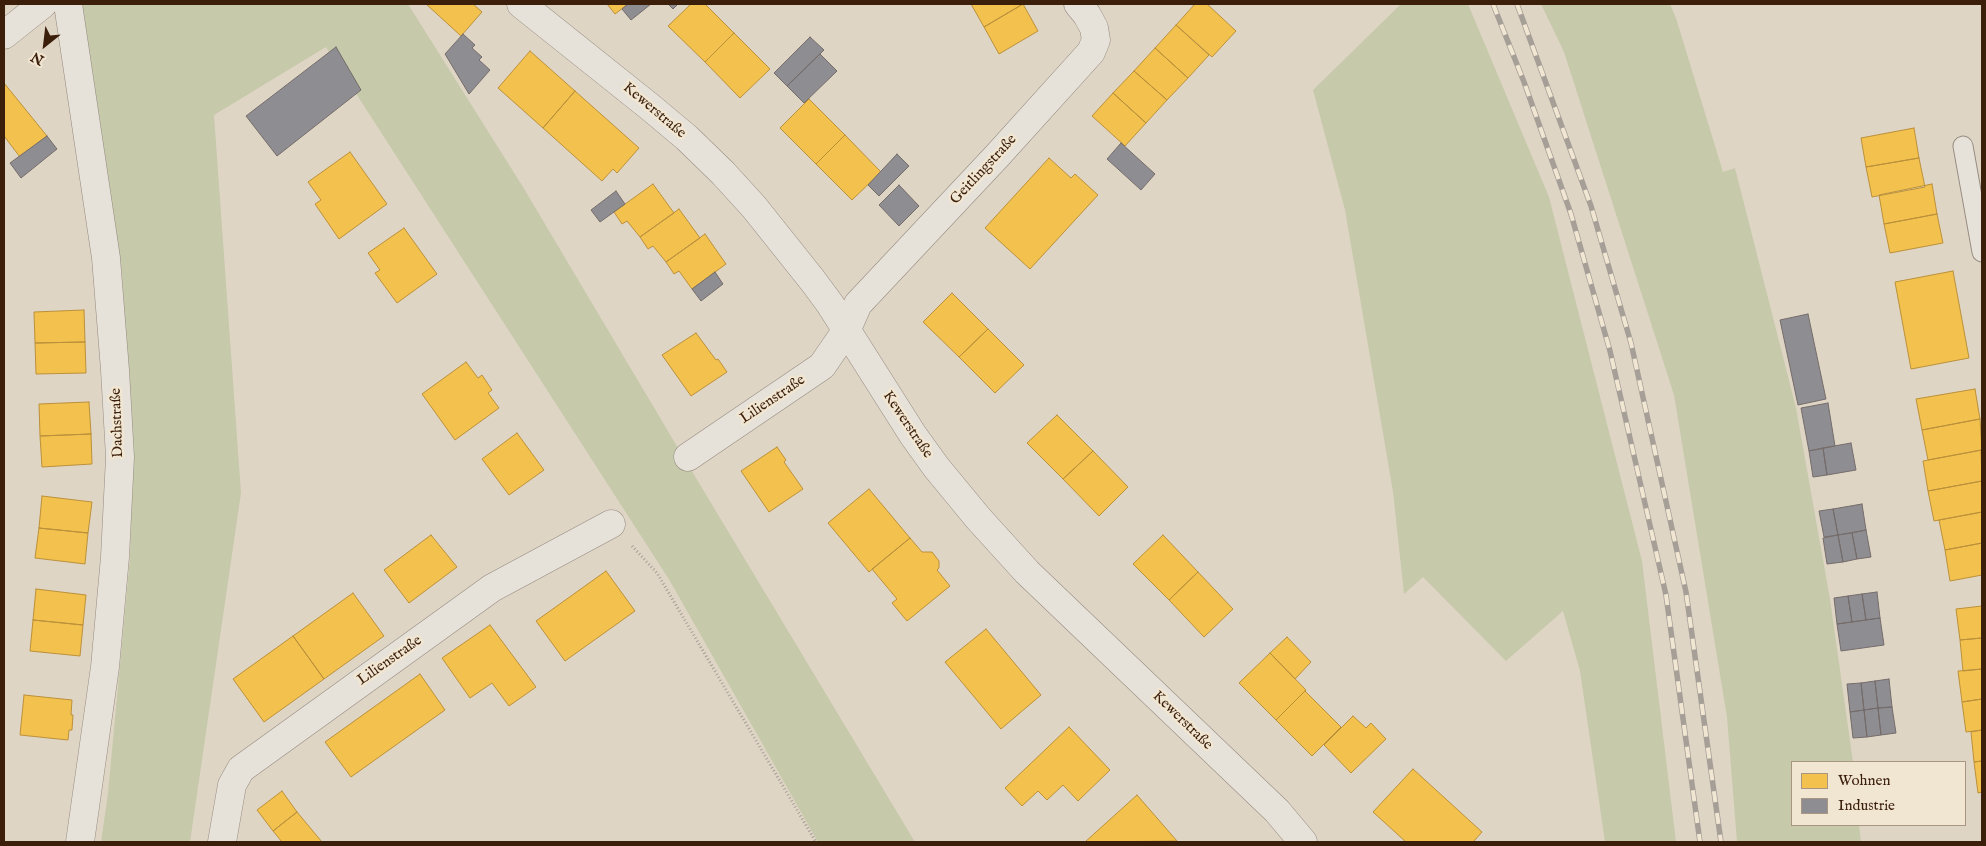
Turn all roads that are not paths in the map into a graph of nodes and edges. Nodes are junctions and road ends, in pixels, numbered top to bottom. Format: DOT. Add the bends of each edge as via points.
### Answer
graph roads {
  1 [pos="43,4"];
  2 [pos="68,4"];
  3 [pos="521,4"];
  4 [pos="1078,4"];
  5 [pos="4,35"];
  6 [pos="1963,146"];
  7 [pos="1982,252"];
  8 [pos="846,331"];
  9 [pos="688,457"];
  10 [pos="611,524"];
  11 [pos="80,842"];
  12 [pos="222,842"];
  13 [pos="1303,842"];
  1 -- 5 [label="street"];
  2 -- 11 [label="street, Dachstraße" via="106,258 120,458 106,667"];
  3 -- 8 [label="street, Kewerstraße" via="650,107 723,173 783,242 830,304"];
  4 -- 8 [label="street, Geitlingstraße" via="1094,28 1096,40 1091,52 858,304"];
  6 -- 7 [label="lane"];
  8 -- 9 [label="street, Lilienstraße" via="822,366"];
  8 -- 13 [label="street, Kewerstraße" via="924,451 978,518 1027,572 1277,811"];
  10 -- 12 [label="street, Lilienstraße" via="492,588 241,769 232,786"];
}
